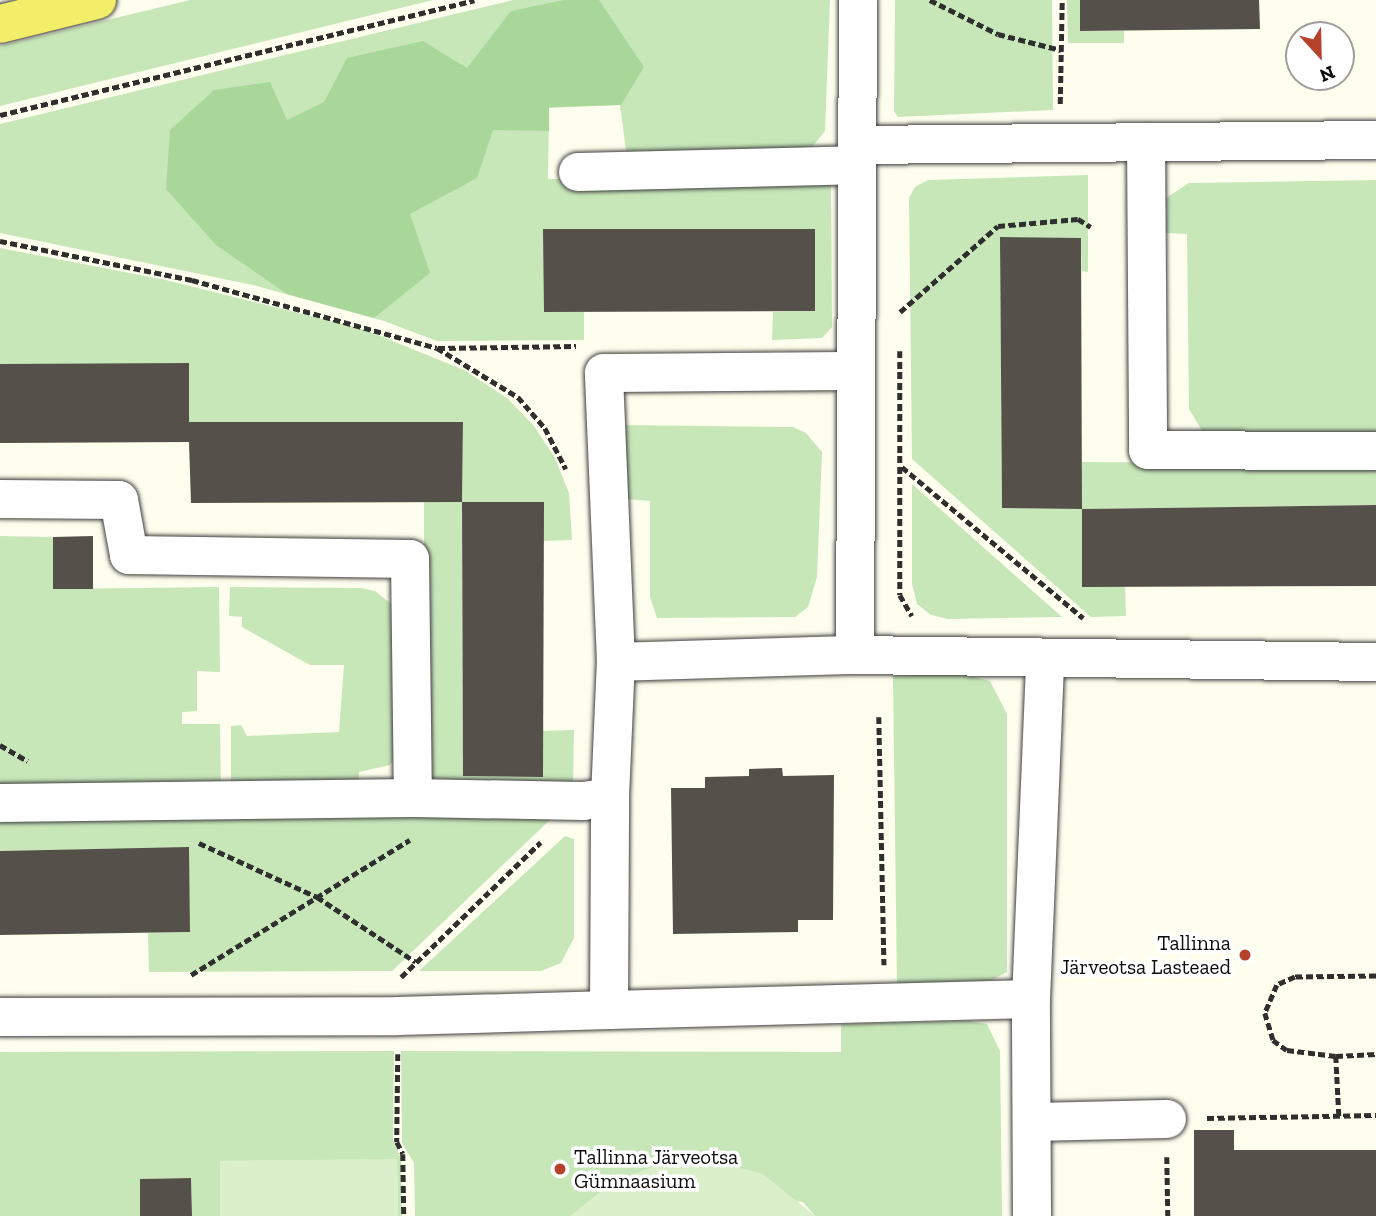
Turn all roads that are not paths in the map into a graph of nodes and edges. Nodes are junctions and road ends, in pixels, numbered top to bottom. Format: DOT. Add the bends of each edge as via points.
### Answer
graph roads {
  1 [pos="97,0"];
  2 [pos="858,0"];
  3 [pos="0,24"];
  4 [pos="1376,140"];
  5 [pos="1146,142"];
  6 [pos="857,155"];
  7 [pos="578,172"];
  8 [pos="856,356"];
  9 [pos="1376,451"];
  10 [pos="0,499"];
  11 [pos="855,655"];
  12 [pos="1045,658"];
  13 [pos="616,662"];
  14 [pos="1376,662"];
  15 [pos="597,799"];
  16 [pos="0,803"];
  17 [pos="417,816"];
  18 [pos="1031,999"];
  19 [pos="609,1010"];
  20 [pos="0,1017"];
  21 [pos="1167,1119"];
  22 [pos="1032,1122"];
  23 [pos="1032,1216"];
  1 -- 3 [label="main road"];
  2 -- 6 [label="street"];
  4 -- 5 [label="street"];
  5 -- 6 [label="street"];
  5 -- 9 [label="street" via="1148,450"];
  6 -- 7 [label="street"];
  6 -- 8 [label="street"];
  8 -- 11 [label="street"];
  8 -- 13 [label="street" via="604,373"];
  10 -- 17 [label="street" via="118,500 129,555 410,559"];
  11 -- 12 [label="street"];
  11 -- 13 [label="street"];
  12 -- 14 [label="street"];
  12 -- 18 [label="street"];
  13 -- 15 [label="street"];
  15 -- 17 [label="street"];
  15 -- 19 [label="street"];
  16 -- 17 [label="street"];
  18 -- 19 [label="street"];
  18 -- 22 [label="street"];
  19 -- 20 [label="street" via="398,1016"];
  21 -- 22 [label="street"];
  22 -- 23 [label="street"];
}
